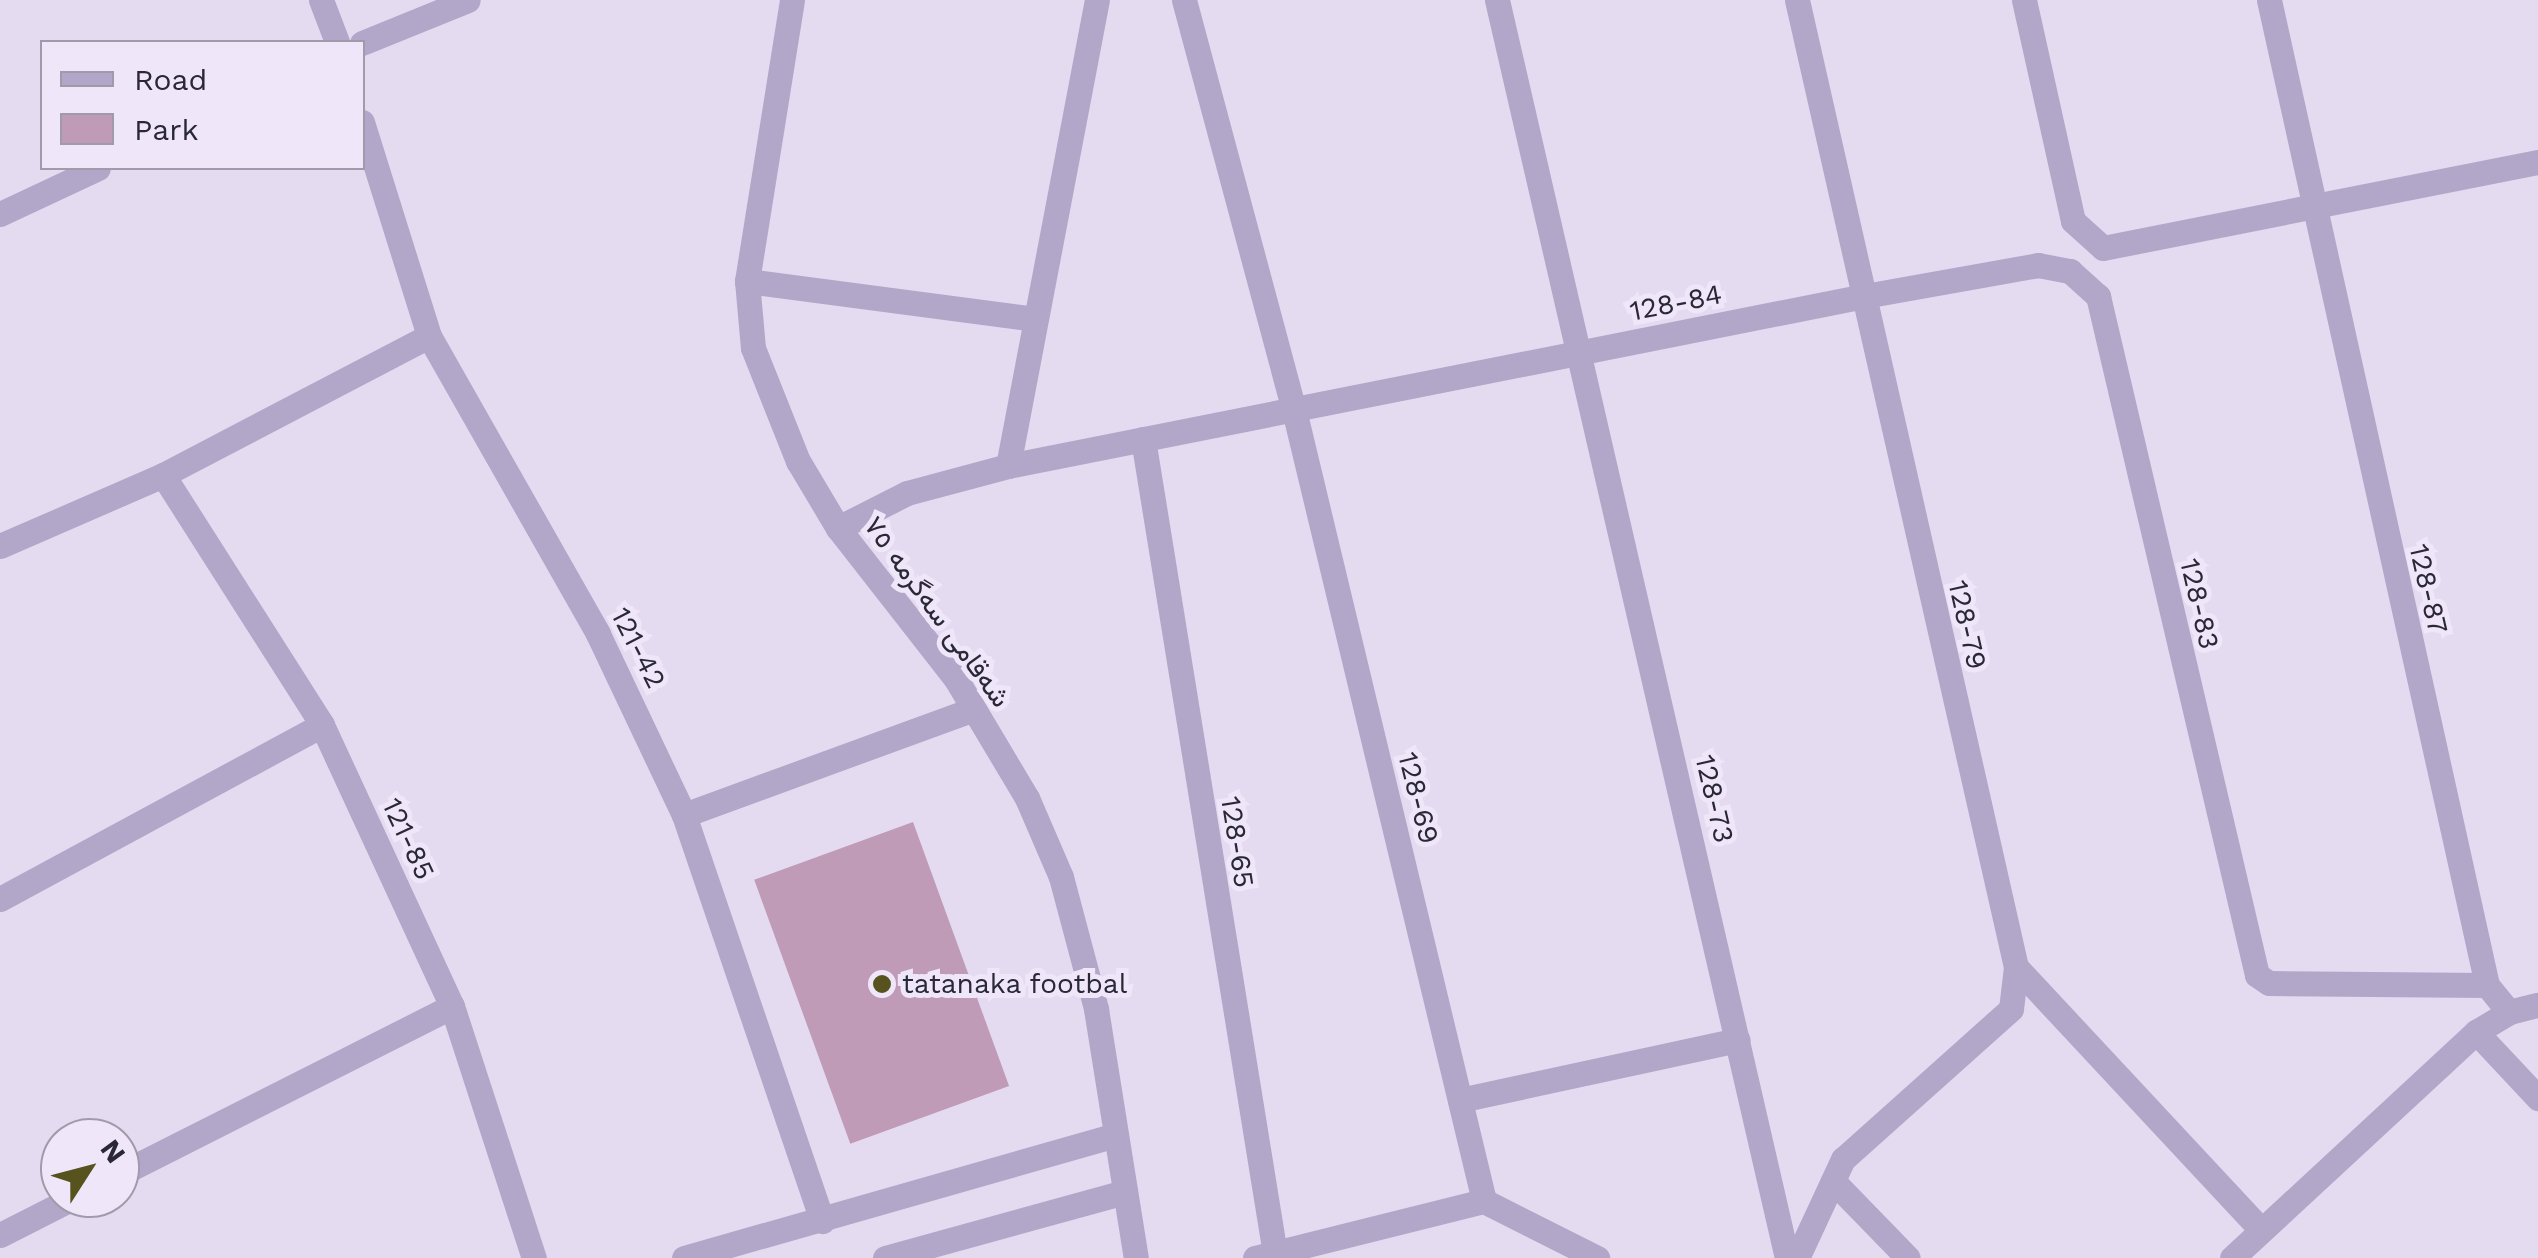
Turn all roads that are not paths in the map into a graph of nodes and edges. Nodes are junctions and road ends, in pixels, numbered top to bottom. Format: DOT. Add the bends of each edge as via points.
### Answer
graph roads {
  1 [pos="321,0"];
  2 [pos="468,0"];
  3 [pos="792,0"];
  4 [pos="1097,0"];
  5 [pos="1184,0"];
  6 [pos="1496,0"];
  7 [pos="1796,0"];
  8 [pos="2024,0"];
  9 [pos="2269,0"];
  10 [pos="336,40"];
  11 [pos="365,43"];
  12 [pos="365,132"];
  13 [pos="2538,162"];
  14 [pos="94,170"];
  15 [pos="2310,207"];
  16 [pos="0,214"];
  17 [pos="2070,271"];
  18 [pos="747,282"];
  19 [pos="1859,296"];
  20 [pos="1036,319"];
  21 [pos="429,336"];
  22 [pos="1582,352"];
  23 [pos="1294,410"];
  24 [pos="1144,439"];
  25 [pos="1008,466"];
  26 [pos="163,475"];
  27 [pos="838,528"];
  28 [pos="0,546"];
  29 [pos="974,709"];
  30 [pos="322,725"];
  31 [pos="684,814"];
  32 [pos="0,899"];
  33 [pos="2016,967"];
  34 [pos="2487,985"];
  35 [pos="452,1006"];
  36 [pos="2538,1006"];
  37 [pos="2509,1012"];
  38 [pos="2476,1032"];
  39 [pos="1738,1040"];
  40 [pos="2538,1098"];
  41 [pos="1460,1100"];
  42 [pos="1116,1135"];
  43 [pos="140,1164"];
  44 [pos="1834,1181"];
  45 [pos="1124,1192"];
  46 [pos="1484,1201"];
  47 [pos="40,1214"];
  48 [pos="822,1220"];
  49 [pos="2260,1229"];
  50 [pos="0,1235"];
  51 [pos="1265,1256"];
  52 [pos="534,1258"];
  53 [pos="684,1258"];
  54 [pos="886,1258"];
  55 [pos="1136,1258"];
  56 [pos="1596,1258"];
  57 [pos="1787,1258"];
  58 [pos="1798,1258"];
  59 [pos="1908,1258"];
  60 [pos="2232,1258"];
  1 -- 10 [label="street"];
  2 -- 11 [label="street"];
  3 -- 18 [label="street, شەقامی سەگرمە ٧٥"];
  4 -- 20 [label="street"];
  5 -- 23 [label="street, 128-69"];
  6 -- 22 [label="street, 128-73"];
  7 -- 19 [label="street, 128-79"];
  8 -- 15 [label="street" via="2067,203 2084,237 2103,248"];
  9 -- 15 [label="street, 128-87"];
  12 -- 21 [label="street, 121-42"];
  13 -- 15 [label="street"];
  14 -- 16 [label="street"];
  15 -- 34 [label="street, 128-87"];
  17 -- 19 [label="street, 128-84" via="2038,264"];
  17 -- 34 [label="street, 128-83" via="2098,296 2251,962 2269,983"];
  18 -- 20 [label="street"];
  18 -- 27 [label="street, شەقامی سەگرمە ٧٥" via="754,348 770,401"];
  19 -- 22 [label="street, 128-84"];
  19 -- 33 [label="street, 128-79"];
  20 -- 25 [label="street"];
  21 -- 26 [label="street"];
  21 -- 31 [label="street, 121-42" via="598,634"];
  22 -- 23 [label="street, 128-84"];
  22 -- 39 [label="street, 128-73"];
  23 -- 24 [label="street, 128-84"];
  23 -- 41 [label="street, 128-69"];
  24 -- 25 [label="street, 128-84"];
  24 -- 51 [label="street, 128-65"];
  25 -- 27 [label="street, 128-84" via="907,493"];
  26 -- 28 [label="street"];
  26 -- 30 [label="street, 121-85"];
  27 -- 29 [label="street, شەقامی سەگرمە ٧٥"];
  29 -- 31 [label="street"];
  29 -- 42 [label="street, شەقامی سەگرمە ٧٥" via="1027,798 1061,877 1096,1009"];
  30 -- 32 [label="street"];
  30 -- 35 [label="street, 121-85"];
  31 -- 48 [label="street, 121-42"];
  33 -- 44 [label="street" via="2011,1010 1843,1159"];
  33 -- 49 [label="street"];
  34 -- 37 [label="street"];
  35 -- 43 [label="street"];
  35 -- 52 [label="street, 121-85"];
  36 -- 37 [label="street"];
  37 -- 38 [label="street"];
  38 -- 40 [label="street"];
  38 -- 49 [label="street"];
  39 -- 41 [label="street"];
  39 -- 57 [label="street, 128-73"];
  41 -- 46 [label="street, 128-69"];
  42 -- 45 [label="street, شەقامی سەگرمە ٧٥"];
  42 -- 48 [label="street"];
  44 -- 58 [label="street"];
  44 -- 59 [label="street"];
  45 -- 54 [label="street"];
  45 -- 55 [label="street, شەقامی سەگرمە ٧٥"];
  46 -- 51 [label="street"];
  46 -- 56 [label="street"];
  47 -- 50 [label="street"];
  48 -- 53 [label="street"];
  49 -- 60 [label="street"];
}
